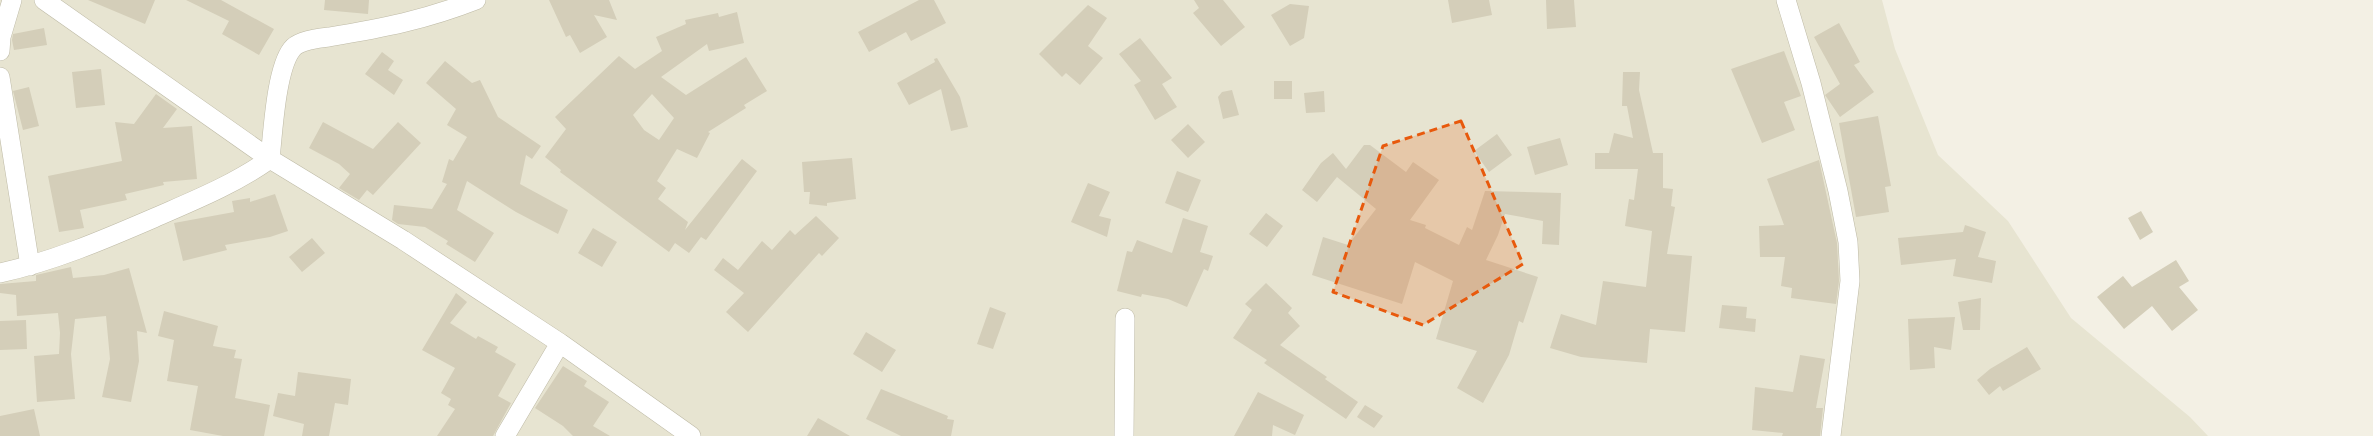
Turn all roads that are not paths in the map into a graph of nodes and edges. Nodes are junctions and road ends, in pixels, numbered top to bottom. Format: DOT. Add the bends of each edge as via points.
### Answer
graph roads {
  1 [pos="12,0"];
  2 [pos="44,0"];
  3 [pos="476,0"];
  4 [pos="1786,0"];
  5 [pos="0,51"];
  6 [pos="0,77"];
  7 [pos="2,103"];
  8 [pos="270,159"];
  9 [pos="30,266"];
  10 [pos="0,273"];
  11 [pos="1125,318"];
  12 [pos="560,343"];
  13 [pos="505,436"];
  14 [pos="690,436"];
  15 [pos="1124,436"];
  16 [pos="1831,436"];
  1 -- 5 [label="street" via="1,37"];
  2 -- 8 [label="street"];
  3 -- 8 [label="street" via="437,15 396,26 314,39 292,48 283,64"];
  4 -- 16 [label="street" via="1838,191 1848,242 1850,281"];
  6 -- 7 [label="street"];
  7 -- 9 [label="street"];
  8 -- 9 [label="street" via="240,179 181,206 67,255"];
  8 -- 12 [label="street" via="403,240"];
  9 -- 10 [label="street"];
  11 -- 15 [label="street"];
  12 -- 13 [label="street"];
  12 -- 14 [label="street"];
}
